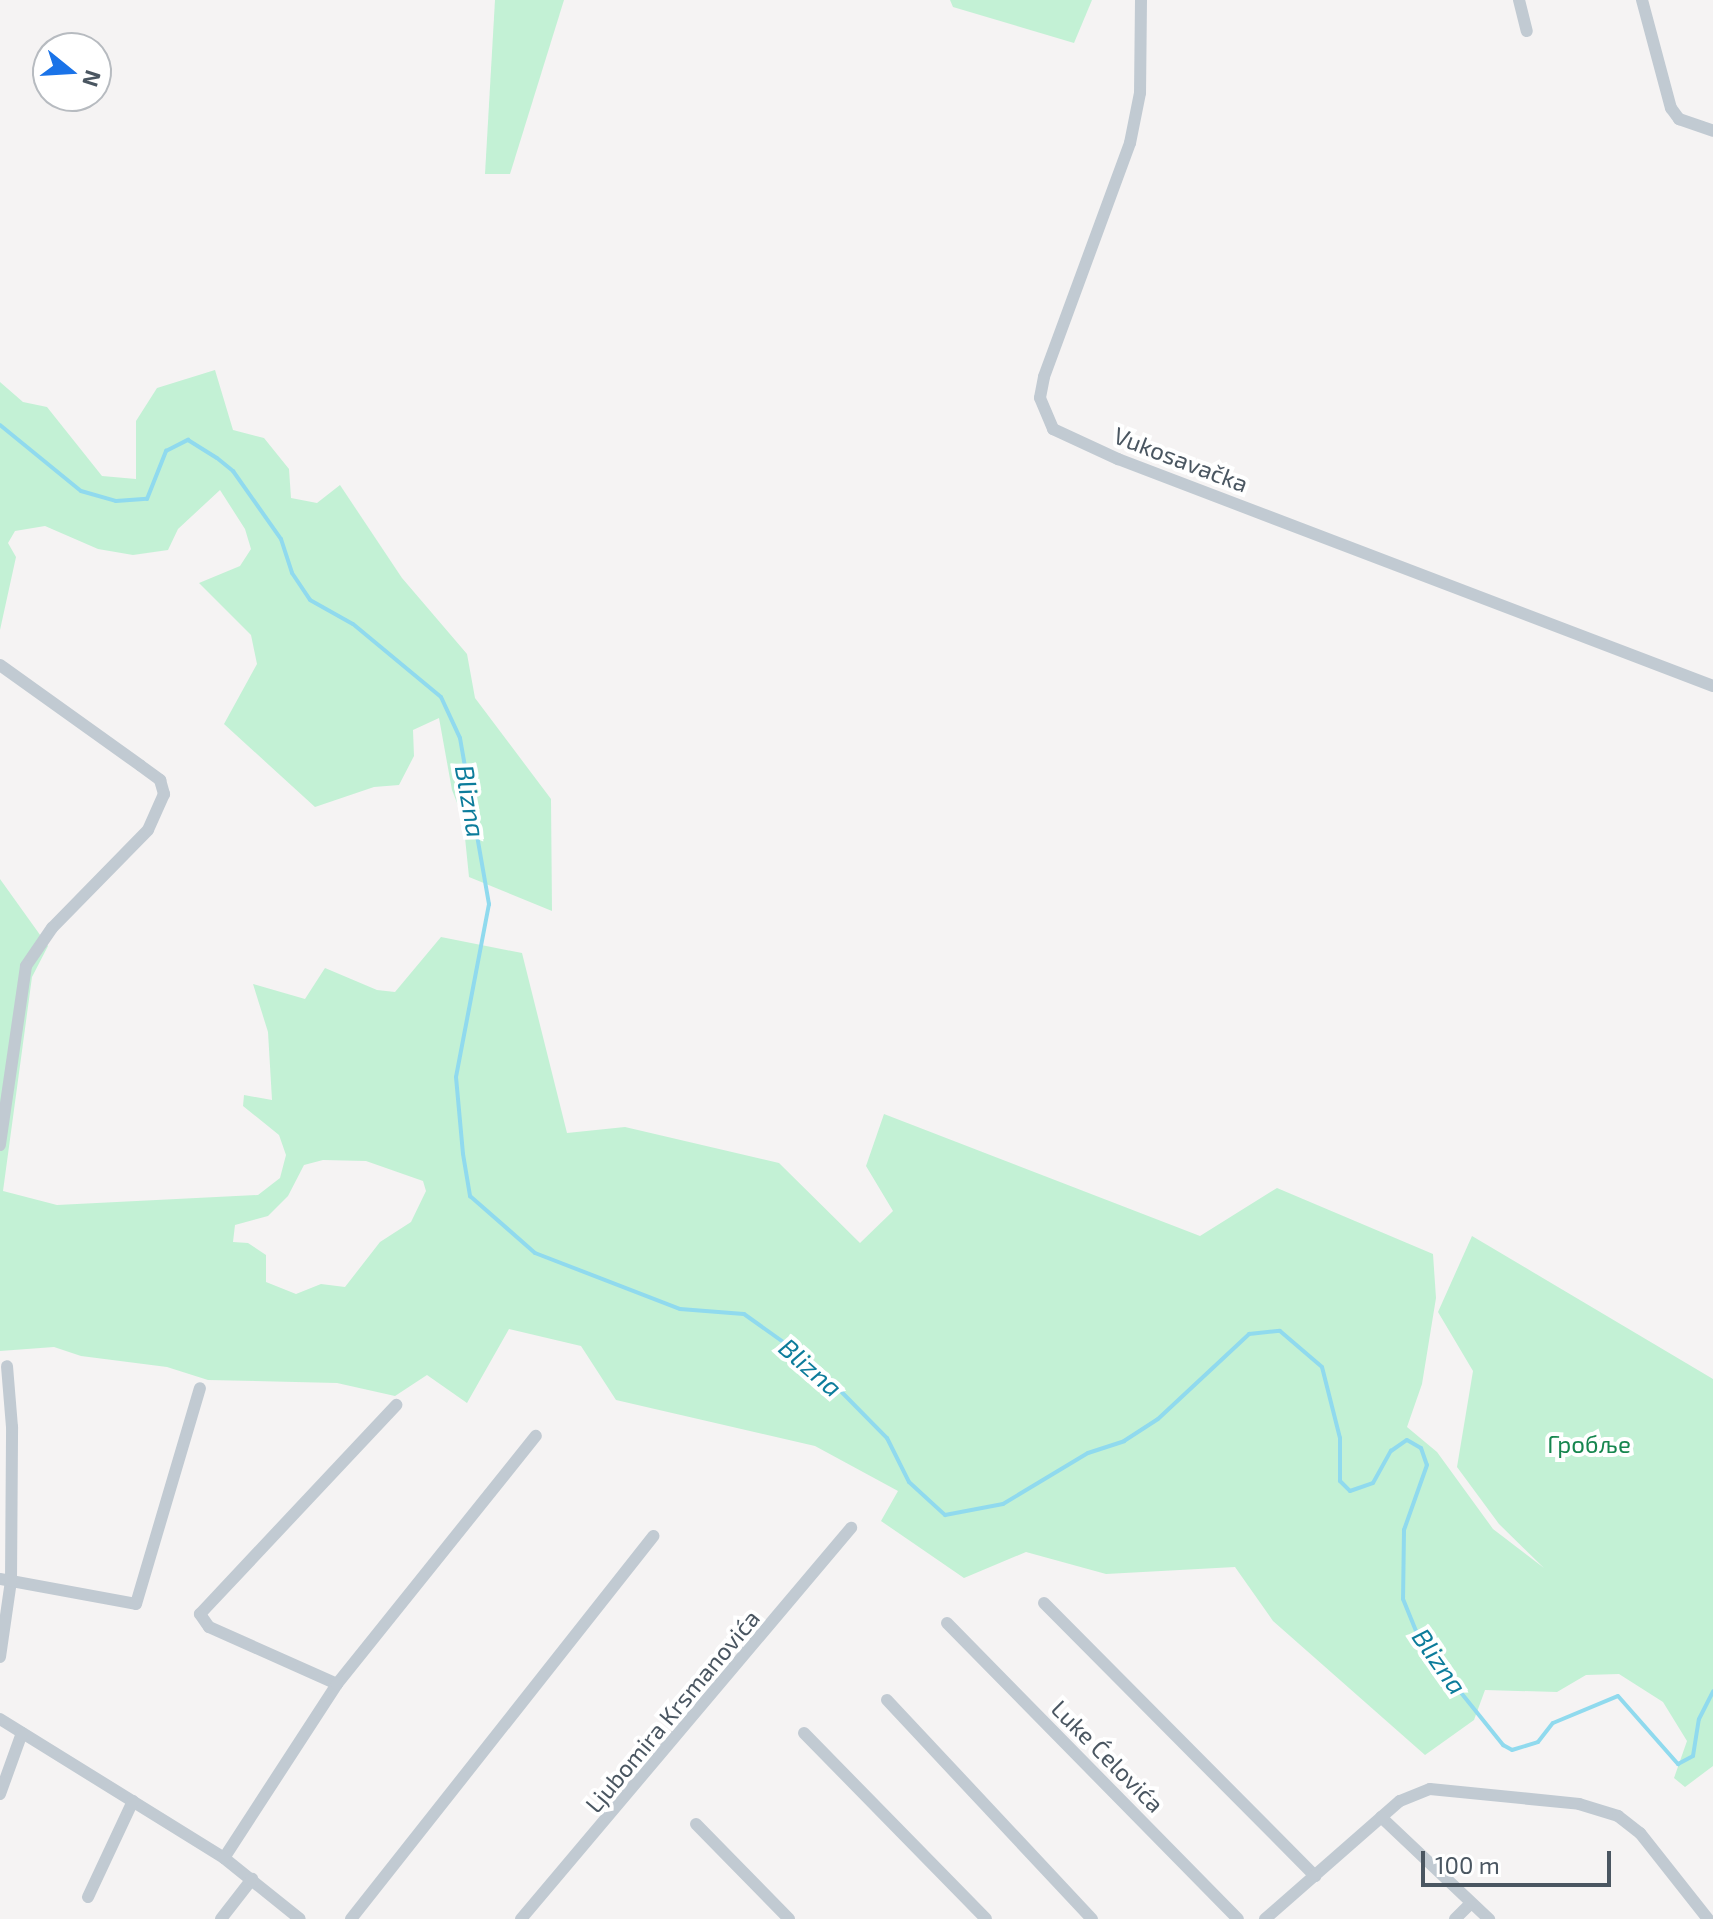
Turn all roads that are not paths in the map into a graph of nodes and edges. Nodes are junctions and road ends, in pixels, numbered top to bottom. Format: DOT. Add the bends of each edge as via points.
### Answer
graph roads {
  1 [pos="1141,0"];
  2 [pos="1519,0"];
  3 [pos="1642,0"];
  4 [pos="1527,31"];
  5 [pos="1713,131"];
  6 [pos="0,665"];
  7 [pos="1713,686"];
  8 [pos="0,1145"];
  9 [pos="7,1366"];
  10 [pos="200,1388"];
  11 [pos="396,1405"];
  12 [pos="536,1436"];
  13 [pos="851,1528"];
  14 [pos="654,1536"];
  15 [pos="6,1580"];
  16 [pos="1044,1603"];
  17 [pos="947,1623"];
  18 [pos="0,1657"];
  19 [pos="337,1684"];
  20 [pos="887,1700"];
  21 [pos="0,1719"];
  22 [pos="22,1733"];
  23 [pos="804,1733"];
  24 [pos="0,1794"];
  25 [pos="133,1801"];
  26 [pos="1381,1817"];
  27 [pos="696,1824"];
  28 [pos="224,1858"];
  29 [pos="1315,1876"];
  30 [pos="252,1879"];
  31 [pos="88,1897"];
  32 [pos="1470,1904"];
  33 [pos="221,1919"];
  34 [pos="300,1919"];
  35 [pos="351,1919"];
  36 [pos="521,1919"];
  37 [pos="789,1919"];
  38 [pos="986,1919"];
  39 [pos="1092,1919"];
  40 [pos="1238,1919"];
  41 [pos="1265,1919"];
  42 [pos="1455,1919"];
  43 [pos="1489,1919"];
  44 [pos="1708,1919"];
  1 -- 7 [label="street, Vukosavačka" via="1140,93 1130,143 1044,377 1040,398 1053,429 1118,459"];
  2 -- 4 [label="street"];
  3 -- 5 [label="street" via="1671,108 1679,119"];
  6 -- 8 [label="street" via="160,780 164,794 148,830 52,928 26,966"];
  9 -- 15 [label="street" via="12,1427"];
  10 -- 15 [label="street" via="136,1604"];
  11 -- 19 [label="street" via="200,1614 209,1627"];
  12 -- 19 [label="street"];
  13 -- 36 [label="street, Ljubomira Krsmanovića"];
  14 -- 35 [label="street"];
  15 -- 18 [label="street"];
  16 -- 29 [label="street"];
  17 -- 40 [label="street, Luke Ćelovića"];
  19 -- 28 [label="street"];
  20 -- 39 [label="street"];
  21 -- 22 [label="street"];
  22 -- 24 [label="street"];
  22 -- 25 [label="street"];
  23 -- 38 [label="street"];
  25 -- 28 [label="street"];
  25 -- 31 [label="street"];
  26 -- 29 [label="street"];
  26 -- 32 [label="street"];
  26 -- 44 [label="street" via="1400,1801 1430,1789 1605,1810 1640,1833"];
  27 -- 37 [label="street"];
  28 -- 30 [label="street"];
  29 -- 41 [label="street"];
  30 -- 33 [label="street"];
  30 -- 34 [label="street"];
  32 -- 42 [label="street"];
  32 -- 43 [label="street"];
}
